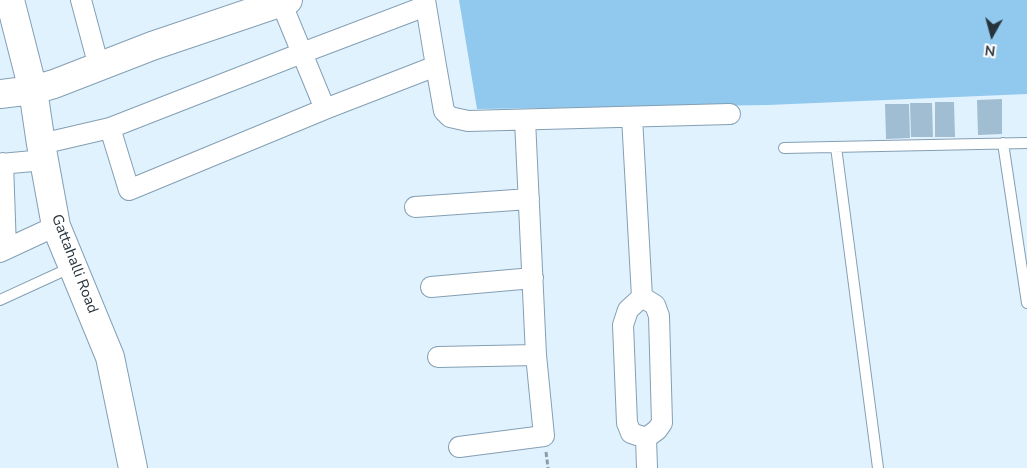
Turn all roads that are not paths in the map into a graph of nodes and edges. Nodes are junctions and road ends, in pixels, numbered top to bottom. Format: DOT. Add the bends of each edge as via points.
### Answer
graph roads {
  1 [pos="10,0"];
  2 [pos="82,0"];
  3 [pos="284,1"];
  4 [pos="425,3"];
  5 [pos="302,53"];
  6 [pos="436,66"];
  7 [pos="99,67"];
  8 [pos="33,90"];
  9 [pos="0,94"];
  10 [pos="325,109"];
  11 [pos="730,114"];
  12 [pos="632,117"];
  13 [pos="525,120"];
  14 [pos="110,128"];
  15 [pos="1003,143"];
  16 [pos="1027,143"];
  17 [pos="836,147"];
  18 [pos="784,148"];
  19 [pos="42,152"];
  20 [pos="2,164"];
  21 [pos="529,199"];
  22 [pos="415,207"];
  23 [pos="56,226"];
  24 [pos="3,250"];
  25 [pos="73,266"];
  26 [pos="532,278"];
  27 [pos="431,287"];
  28 [pos="642,297"];
  29 [pos="0,300"];
  30 [pos="1027,304"];
  31 [pos="536,355"];
  32 [pos="438,357"];
  33 [pos="646,438"];
  34 [pos="458,447"];
  35 [pos="133,468"];
  36 [pos="648,468"];
  37 [pos="878,468"];
  1 -- 8 [label="main road, Gattahalli Road"];
  2 -- 7 [label="street"];
  3 -- 5 [label="street"];
  3 -- 7 [label="main road"];
  4 -- 5 [label="street"];
  4 -- 6 [label="street"];
  5 -- 10 [label="street"];
  5 -- 14 [label="street"];
  6 -- 10 [label="street"];
  6 -- 13 [label="street" via="444,111 450,117"];
  7 -- 8 [label="main road"];
  8 -- 9 [label="main road"];
  8 -- 19 [label="main road, Gattahalli Road"];
  10 -- 14 [label="street" via="129,190"];
  11 -- 12 [label="street"];
  12 -- 13 [label="street"];
  12 -- 28 [label="street"];
  13 -- 21 [label="street"];
  14 -- 19 [label="street"];
  15 -- 16 [label="lane"];
  15 -- 17 [label="lane"];
  15 -- 30 [label="lane"];
  17 -- 18 [label="lane"];
  17 -- 37 [label="lane"];
  19 -- 20 [label="street"];
  19 -- 23 [label="main road, Gattahalli Road"];
  20 -- 24 [label="street"];
  21 -- 22 [label="street"];
  21 -- 26 [label="street"];
  23 -- 24 [label="street"];
  23 -- 25 [label="main road, Gattahalli Road"];
  25 -- 29 [label="lane"];
  25 -- 35 [label="main road, Gattahalli Road" via="110,357"];
  26 -- 27 [label="street"];
  26 -- 31 [label="street"];
  28 -- 33 [label="street" via="655,305 659,316 662,404 662,423"];
  28 -- 33 [label="street" via="628,310 623,325 627,423 631,433"];
  31 -- 32 [label="street"];
  31 -- 34 [label="street" via="544,436"];
  33 -- 36 [label="street"];
}
